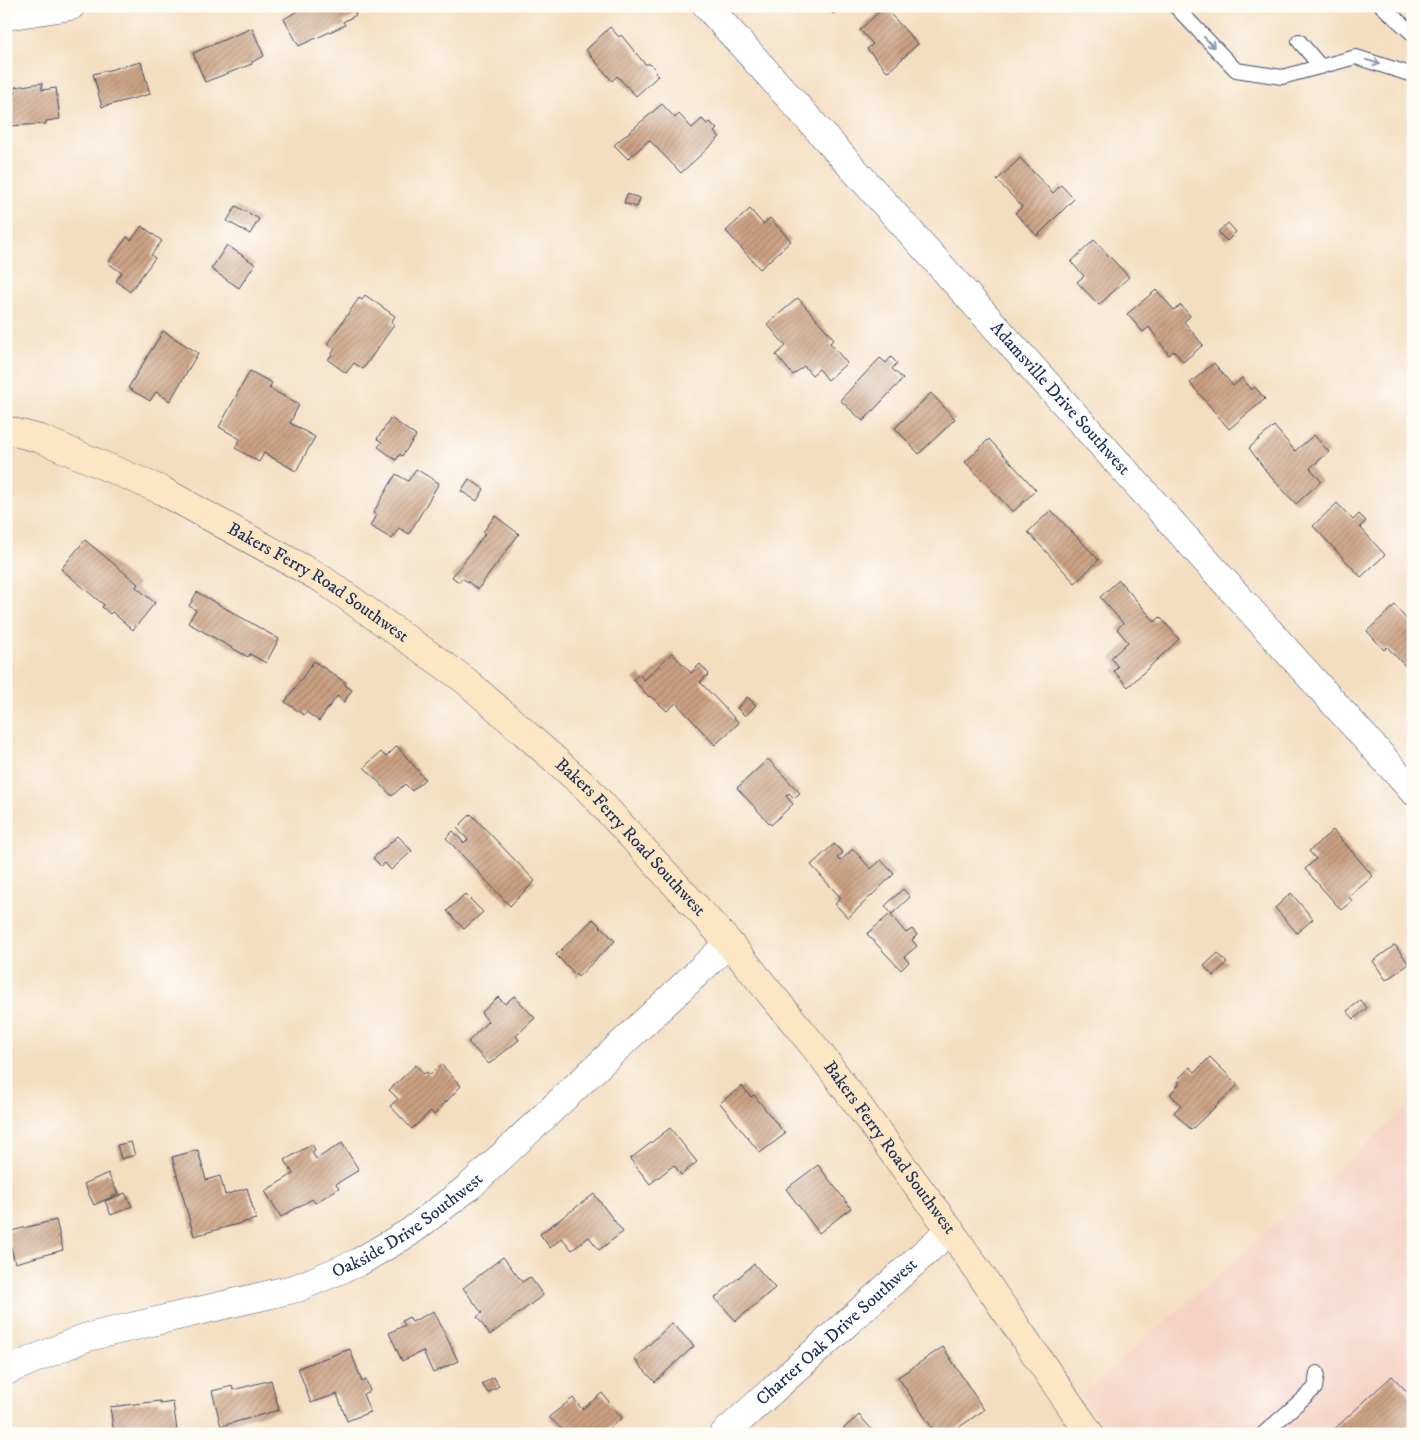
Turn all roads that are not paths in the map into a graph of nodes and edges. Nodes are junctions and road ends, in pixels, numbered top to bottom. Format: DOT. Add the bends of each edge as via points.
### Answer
graph roads {
  1 [pos="71,6"];
  2 [pos="707,6"];
  3 [pos="1175,6"];
  4 [pos="1382,6"];
  5 [pos="6,16"];
  6 [pos="1413,34"];
  7 [pos="1299,41"];
  8 [pos="1321,67"];
  9 [pos="1413,75"];
  10 [pos="6,430"];
  11 [pos="1413,791"];
  12 [pos="730,942"];
  13 [pos="950,1230"];
  14 [pos="6,1372"];
  15 [pos="1317,1373"];
  16 [pos="724,1434"];
  17 [pos="1090,1434"];
  18 [pos="1263,1434"];
  1 -- 5 [label="street"];
  2 -- 11 [label="street, Adamsville Drive Southwest"];
  3 -- 8 [label="lane, one-way" via="1236,70 1282,77"];
  4 -- 6 [label="lane"];
  7 -- 8 [label="lane"];
  8 -- 9 [label="lane, one-way" via="1356,57"];
  10 -- 12 [label="street, Bakers Ferry Road Southwest" via="41,439 161,490 322,579 465,680 588,789"];
  12 -- 13 [label="street, Bakers Ferry Road Southwest" via="821,1055"];
  12 -- 14 [label="street, Oakside Drive Southwest" via="470,1186 410,1232 359,1262 297,1288 84,1338"];
  13 -- 16 [label="street, Charter Oak Drive Southwest"];
  13 -- 17 [label="street, Bakers Ferry Road Southwest"];
  15 -- 18 [label="lane" via="1315,1388"];
}
